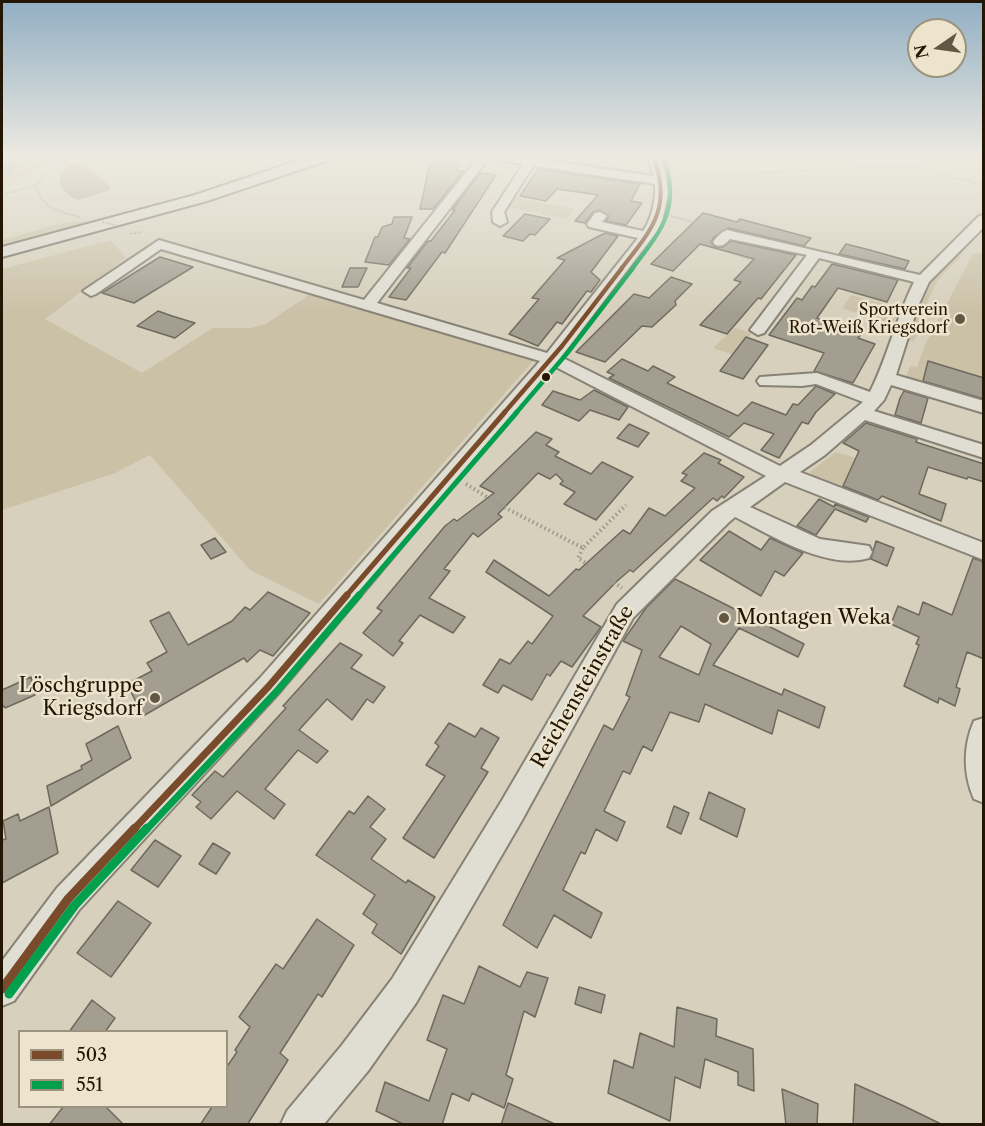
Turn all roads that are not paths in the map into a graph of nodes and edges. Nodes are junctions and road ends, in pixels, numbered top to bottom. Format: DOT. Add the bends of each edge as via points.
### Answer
graph roads {
  1 [pos="167,208"];
  2 [pos="444,208"];
  3 [pos="501,208"];
  4 [pos="660,208"];
  5 [pos="600,216"];
  6 [pos="984,219"];
  7 [pos="500,222"];
  8 [pos="648,236"];
  9 [pos="724,238"];
  10 [pos="2,252"];
  11 [pos="816,253"];
  12 [pos="923,280"];
  13 [pos="91,291"];
  14 [pos="368,305"];
  15 [pos="758,330"];
  16 [pos="550,359"];
  17 [pos="766,381"];
  18 [pos="874,397"];
  19 [pos="984,407"];
  20 [pos="974,449"];
  21 [pos="961,466"];
  22 [pos="781,474"];
  23 [pos="734,508"];
  24 [pos="861,552"];
  25 [pos="984,552"];
  26 [pos="984,730"];
  27 [pos="984,789"];
  28 [pos="2,989"];
  29 [pos="300,1125"];
  1 -- 10 [label="main road"];
  2 -- 14 [label="street"];
  3 -- 7 [label="street"];
  4 -- 8 [label="street"];
  5 -- 8 [label="street" via="594,224"];
  6 -- 12 [label="street"];
  8 -- 16 [label="street"];
  9 -- 11 [label="street"];
  11 -- 12 [label="street"];
  11 -- 15 [label="street"];
  12 -- 18 [label="street"];
  13 -- 14 [label="street" via="159,244"];
  14 -- 16 [label="street"];
  16 -- 22 [label="street"];
  16 -- 28 [label="street" via="269,686 68,899"];
  17 -- 18 [label="street" via="817,378"];
  18 -- 19 [label="street"];
  18 -- 20 [label="street"];
  18 -- 22 [label="street, Reichensteinstraße" via="818,450"];
  20 -- 21 [label="street"];
  22 -- 23 [label="street, Reichensteinstraße"];
  22 -- 25 [label="street"];
  23 -- 24 [label="street" via="819,546 843,553"];
  23 -- 29 [label="street, Reichensteinstraße" via="625,611 404,991"];
  26 -- 27 [label="street" via="980,752"];
}
